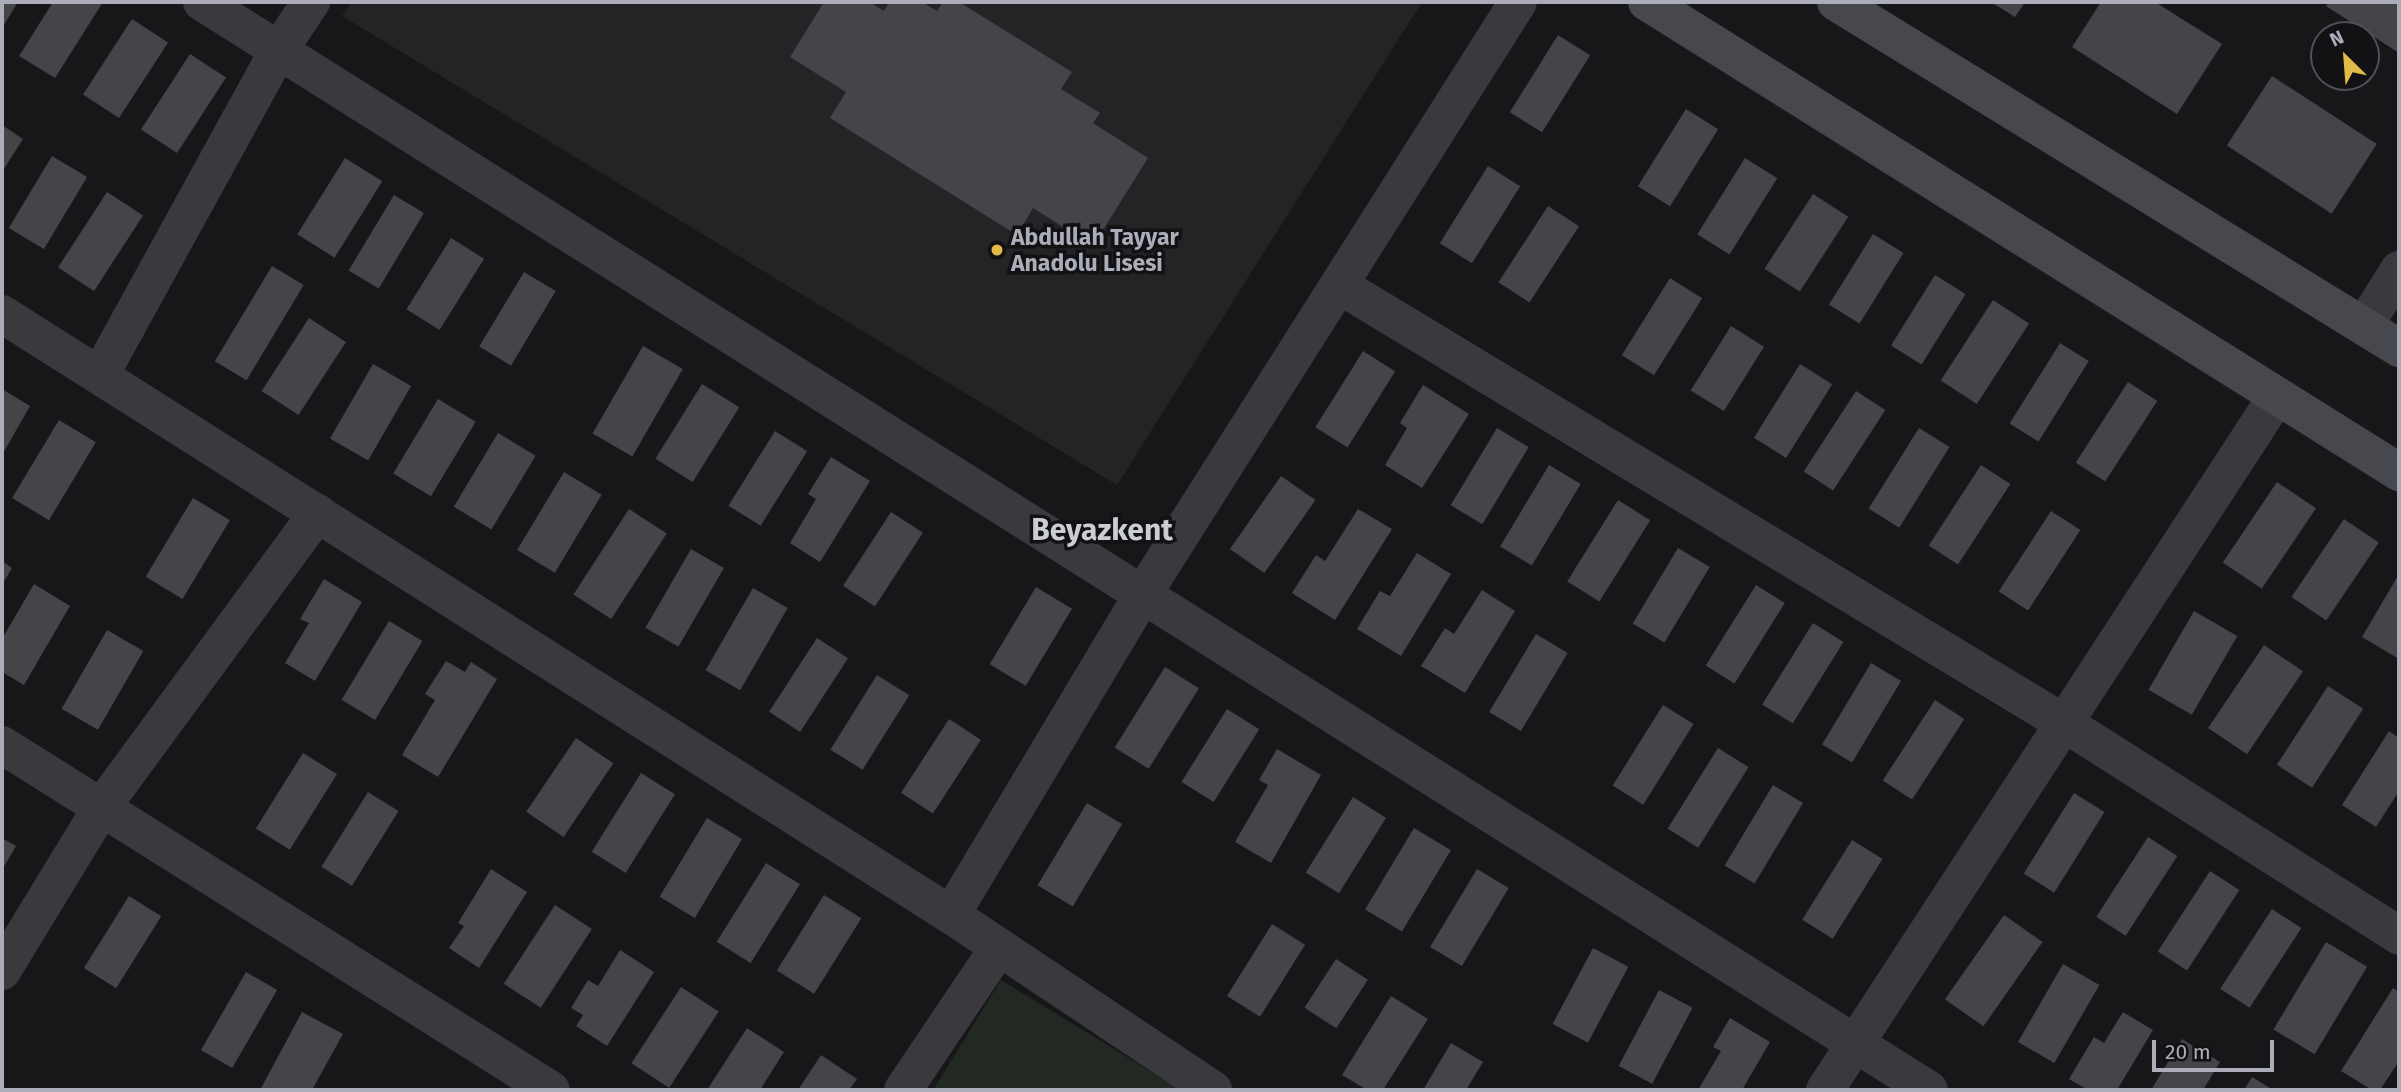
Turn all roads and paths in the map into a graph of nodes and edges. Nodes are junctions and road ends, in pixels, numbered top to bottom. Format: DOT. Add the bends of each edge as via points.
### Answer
graph roads {
  1 [pos="202,2"];
  2 [pos="311,2"];
  3 [pos="1518,2"];
  4 [pos="1647,2"];
  5 [pos="1836,2"];
  6 [pos="279,50"];
  7 [pos="2399,270"];
  8 [pos="1339,285"];
  9 [pos="2,314"];
  10 [pos="2364,327"];
  11 [pos="2399,348"];
  12 [pos="100,375"];
  13 [pos="2277,396"];
  14 [pos="2399,472"];
  15 [pos="318,513"];
  16 [pos="1141,597"];
  17 [pos="2064,723"];
  18 [pos="2,745"];
  19 [pos="101,808"];
  20 [pos="951,915"];
  21 [pos="2399,936"];
  22 [pos="999,947"];
  23 [pos="2,971"];
  24 [pos="1855,1044"];
  25 [pos="551,1090"];
  26 [pos="902,1090"];
  27 [pos="1213,1090"];
  28 [pos="1825,1090"];
  29 [pos="1929,1090"];
  1 -- 6 [label="street"];
  2 -- 6 [label="street"];
  3 -- 8 [label="street"];
  4 -- 13 [label="street"];
  5 -- 10 [label="street"];
  6 -- 12 [label="street"];
  6 -- 16 [label="street"];
  7 -- 10 [label="street"];
  8 -- 16 [label="street"];
  8 -- 17 [label="street"];
  9 -- 12 [label="street"];
  10 -- 11 [label="street"];
  12 -- 15 [label="street"];
  13 -- 14 [label="street"];
  13 -- 17 [label="street"];
  15 -- 19 [label="street"];
  15 -- 20 [label="street"];
  16 -- 20 [label="street"];
  16 -- 24 [label="street"];
  17 -- 21 [label="street"];
  17 -- 24 [label="street"];
  18 -- 19 [label="street"];
  19 -- 23 [label="street"];
  19 -- 25 [label="street"];
  20 -- 22 [label="street"];
  22 -- 26 [label="street"];
  22 -- 27 [label="street"];
  24 -- 28 [label="street"];
  24 -- 29 [label="street"];
}
